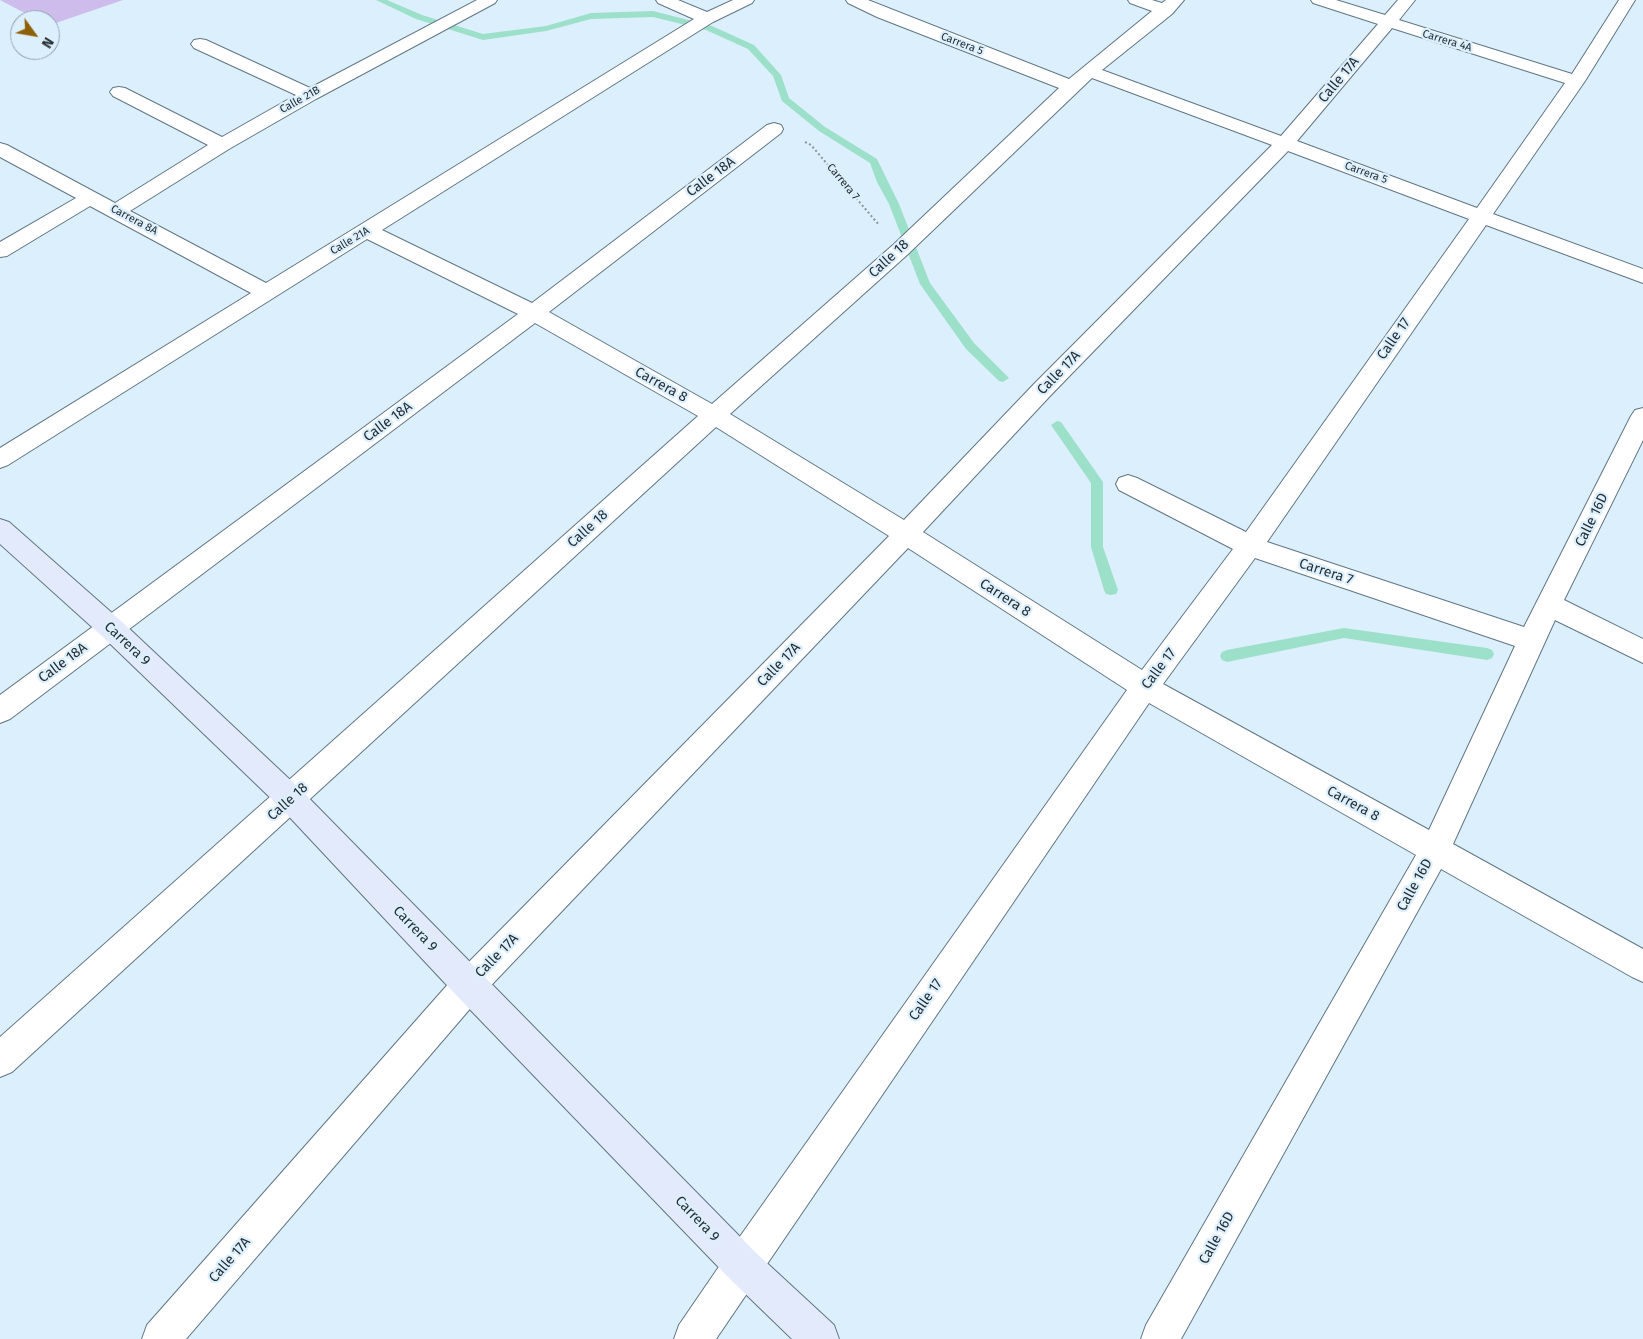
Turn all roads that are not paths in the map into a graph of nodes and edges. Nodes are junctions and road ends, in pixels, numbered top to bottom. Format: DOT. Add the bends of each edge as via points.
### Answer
graph roads {
  1 [pos="664,0"];
  2 [pos="746,0"];
  3 [pos="854,0"];
  4 [pos="1136,0"];
  5 [pos="1319,0"];
  6 [pos="1407,0"];
  7 [pos="1626,0"];
  8 [pos="485,1"];
  9 [pos="1171,5"];
  10 [pos="1388,22"];
  11 [pos="697,24"];
  12 [pos="200,44"];
  13 [pos="1089,71"];
  14 [pos="1576,81"];
  15 [pos="1071,86"];
  16 [pos="119,92"];
  17 [pos="310,95"];
  18 [pos="774,129"];
  19 [pos="1285,143"];
  20 [pos="222,145"];
  21 [pos="0,149"];
  22 [pos="91,198"];
  23 [pos="117,210"];
  24 [pos="1480,216"];
  25 [pos="367,231"];
  26 [pos="0,251"];
  27 [pos="1643,276"];
  28 [pos="266,292"];
  29 [pos="534,313"];
  30 [pos="714,415"];
  31 [pos="1643,416"];
  32 [pos="0,459"];
  33 [pos="1128,484"];
  34 [pos="0,529"];
  35 [pos="906,534"];
  36 [pos="1250,546"];
  37 [pos="1550,605"];
  38 [pos="110,628"];
  39 [pos="1531,640"];
  40 [pos="1643,652"];
  41 [pos="1145,687"];
  42 [pos="0,711"];
  43 [pos="292,799"];
  44 [pos="1435,850"];
  45 [pos="1643,966"];
  46 [pos="469,986"];
  47 [pos="0,1060"];
  48 [pos="742,1265"];
  49 [pos="161,1339"];
  50 [pos="693,1339"];
  51 [pos="820,1339"];
  52 [pos="1160,1339"];
  1 -- 11 [label="street"];
  2 -- 11 [label="street, Calle 21A"];
  3 -- 15 [label="street, Carrera 5"];
  4 -- 9 [label="street"];
  5 -- 10 [label="street, Carrera 4A"];
  6 -- 10 [label="street, Calle 17A"];
  7 -- 14 [label="street, Calle 17"];
  8 -- 17 [label="street, Calle 21B"];
  9 -- 13 [label="street, Calle 18"];
  10 -- 14 [label="street, Carrera 4A"];
  10 -- 19 [label="street, Calle 17A"];
  11 -- 25 [label="street, Calle 21A"];
  12 -- 17 [label="street"];
  13 -- 15 [label="street, Calle 18"];
  13 -- 19 [label="street, Carrera 5"];
  14 -- 24 [label="street, Calle 17"];
  15 -- 30 [label="street, Calle 18" via="900,250"];
  16 -- 20 [label="street"];
  17 -- 20 [label="street, Calle 21B"];
  18 -- 29 [label="street, Calle 18A"];
  19 -- 24 [label="street, Carrera 5"];
  19 -- 35 [label="street, Calle 17A" via="1042,390"];
  20 -- 23 [label="street, Calle 21B"];
  21 -- 22 [label="street, Carrera 8A"];
  22 -- 23 [label="street, Carrera 8A"];
  22 -- 26 [label="street"];
  23 -- 28 [label="street, Carrera 8A"];
  24 -- 27 [label="street, Carrera 5"];
  24 -- 36 [label="street, Calle 17"];
  25 -- 28 [label="street, Calle 21A"];
  25 -- 29 [label="street, Carrera 8"];
  28 -- 32 [label="street, Calle 21A"];
  29 -- 30 [label="street, Carrera 8"];
  29 -- 38 [label="street, Calle 18A"];
  30 -- 35 [label="street, Carrera 8"];
  30 -- 43 [label="street, Calle 18"];
  31 -- 37 [label="street, Calle 16D"];
  33 -- 36 [label="street, Carrera 7"];
  34 -- 38 [label="street, Carrera 9"];
  35 -- 41 [label="street, Carrera 8"];
  35 -- 46 [label="street, Calle 17A"];
  36 -- 39 [label="street, Carrera 7"];
  36 -- 41 [label="street, Calle 17"];
  37 -- 39 [label="street, Calle 16D"];
  37 -- 40 [label="street"];
  38 -- 42 [label="street, Calle 18A"];
  38 -- 43 [label="street, Carrera 9"];
  39 -- 44 [label="street, Calle 16D"];
  41 -- 44 [label="street, Carrera 8"];
  41 -- 48 [label="street, Calle 17"];
  43 -- 46 [label="street, Carrera 9"];
  43 -- 47 [label="street, Calle 18"];
  44 -- 45 [label="street, Carrera 8"];
  44 -- 52 [label="street, Calle 16D"];
  46 -- 48 [label="street, Carrera 9"];
  46 -- 49 [label="street, Calle 17A"];
  48 -- 50 [label="street, Calle 17"];
  48 -- 51 [label="street, Carrera 9"];
}
